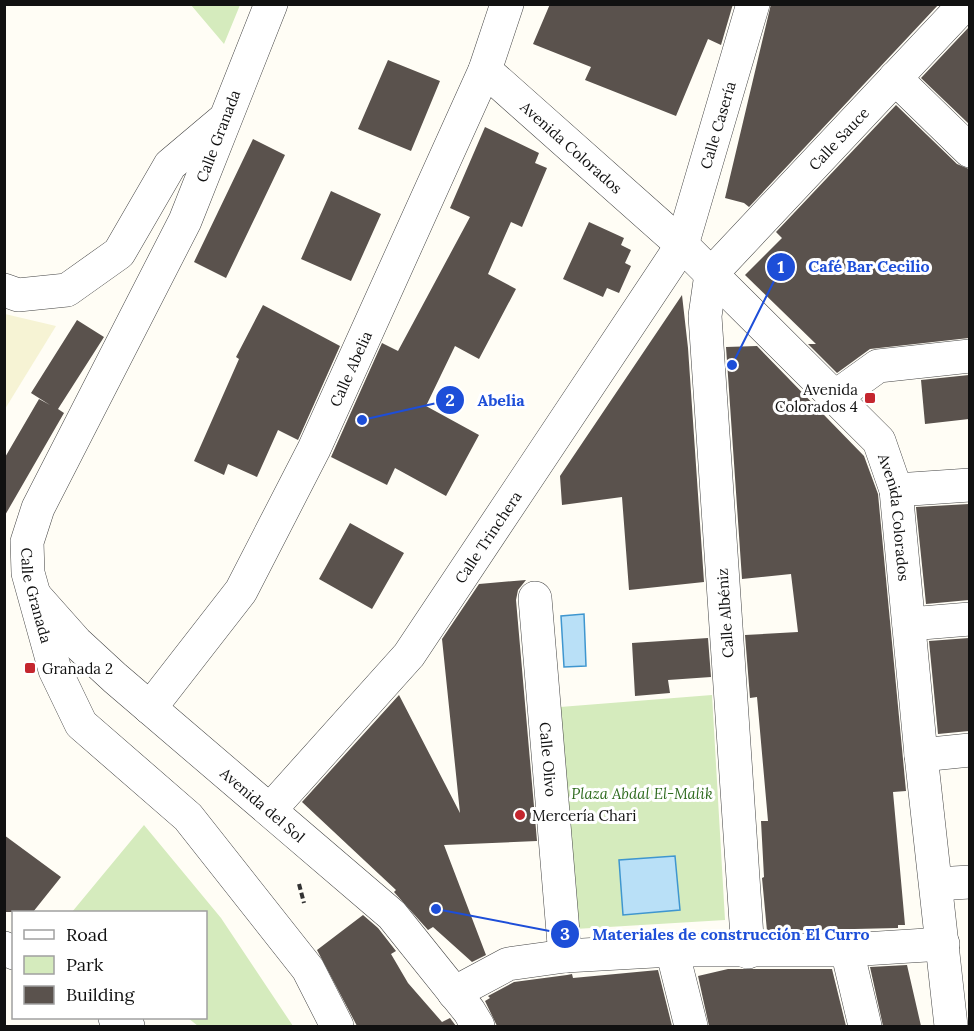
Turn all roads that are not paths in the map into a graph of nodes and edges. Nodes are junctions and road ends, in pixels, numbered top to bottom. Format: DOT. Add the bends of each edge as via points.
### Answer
graph roads {
  1 [pos="271,4"];
  2 [pos="507,4"];
  3 [pos="753,4"];
  4 [pos="965,4"];
  5 [pos="485,70"];
  6 [pos="895,78"];
  7 [pos="222,120"];
  8 [pos="969,151"];
  9 [pos="682,245"];
  10 [pos="711,274"];
  11 [pos="4,290"];
  12 [pos="969,356"];
  13 [pos="835,397"];
  14 [pos="969,485"];
  15 [pos="896,490"];
  16 [pos="17,524"];
  17 [pos="33,594"];
  18 [pos="535,598"];
  19 [pos="969,620"];
  20 [pos="909,624"];
  21 [pos="150,708"];
  22 [pos="969,750"];
  23 [pos="921,755"];
  24 [pos="270,810"];
  25 [pos="969,882"];
  26 [pos="936,884"];
  27 [pos="944,944"];
  28 [pos="672,950"];
  29 [pos="847,950"];
  30 [pos="748,952"];
  31 [pos="565,956"];
  32 [pos="454,993"];
  33 [pos="337,1026"];
  34 [pos="478,1026"];
  35 [pos="691,1026"];
  36 [pos="865,1026"];
  37 [pos="951,1026"];
  1 -- 7 [label="street, Calle Granada"];
  2 -- 5 [label="street, Calle Abelia"];
  3 -- 9 [label="street, Calle Casería"];
  4 -- 6 [label="street, Calle Sauce"];
  5 -- 9 [label="street, Avenida Colorados"];
  5 -- 21 [label="street, Calle Abelia" via="314,449 241,591"];
  6 -- 8 [label="street"];
  6 -- 10 [label="street, Calle Sauce"];
  7 -- 11 [label="street" via="170,165 119,253 67,290 18,295"];
  7 -- 16 [label="street, Calle Granada" via="185,220"];
  9 -- 10 [label="street, Avenida Colorados"];
  9 -- 24 [label="street, Calle Trinchera" via="409,655"];
  10 -- 13 [label="street, Avenida Colorados"];
  10 -- 30 [label="street, Calle Albéniz" via="705,316"];
  12 -- 13 [label="street" via="878,366"];
  13 -- 15 [label="street, Avenida Colorados" via="879,441"];
  14 -- 15 [label="street"];
  15 -- 20 [label="street, Avenida Colorados"];
  16 -- 17 [label="street, Calle Granada"];
  17 -- 21 [label="street, Avenida del Sol" via="76,642"];
  17 -- 33 [label="street, Calle Granada" via="55,670 81,724 188,817 308,969"];
  18 -- 31 [label="street, Calle Olivo"];
  19 -- 20 [label="street"];
  20 -- 23 [label="street, Avenida Colorados"];
  21 -- 24 [label="street, Avenida del Sol"];
  22 -- 23 [label="street"];
  23 -- 26 [label="street, Avenida Colorados"];
  24 -- 32 [label="street, Avenida del Sol" via="392,915"];
  25 -- 26 [label="street"];
  26 -- 27 [label="street, Avenida Colorados"];
  27 -- 29 [label="street"];
  27 -- 37 [label="street, Avenida Colorados"];
  28 -- 30 [label="street"];
  28 -- 31 [label="street"];
  28 -- 35 [label="street"];
  29 -- 30 [label="street"];
  29 -- 36 [label="street"];
  31 -- 32 [label="street" via="508,964"];
  32 -- 34 [label="street, Avenida del Sol"];
}
